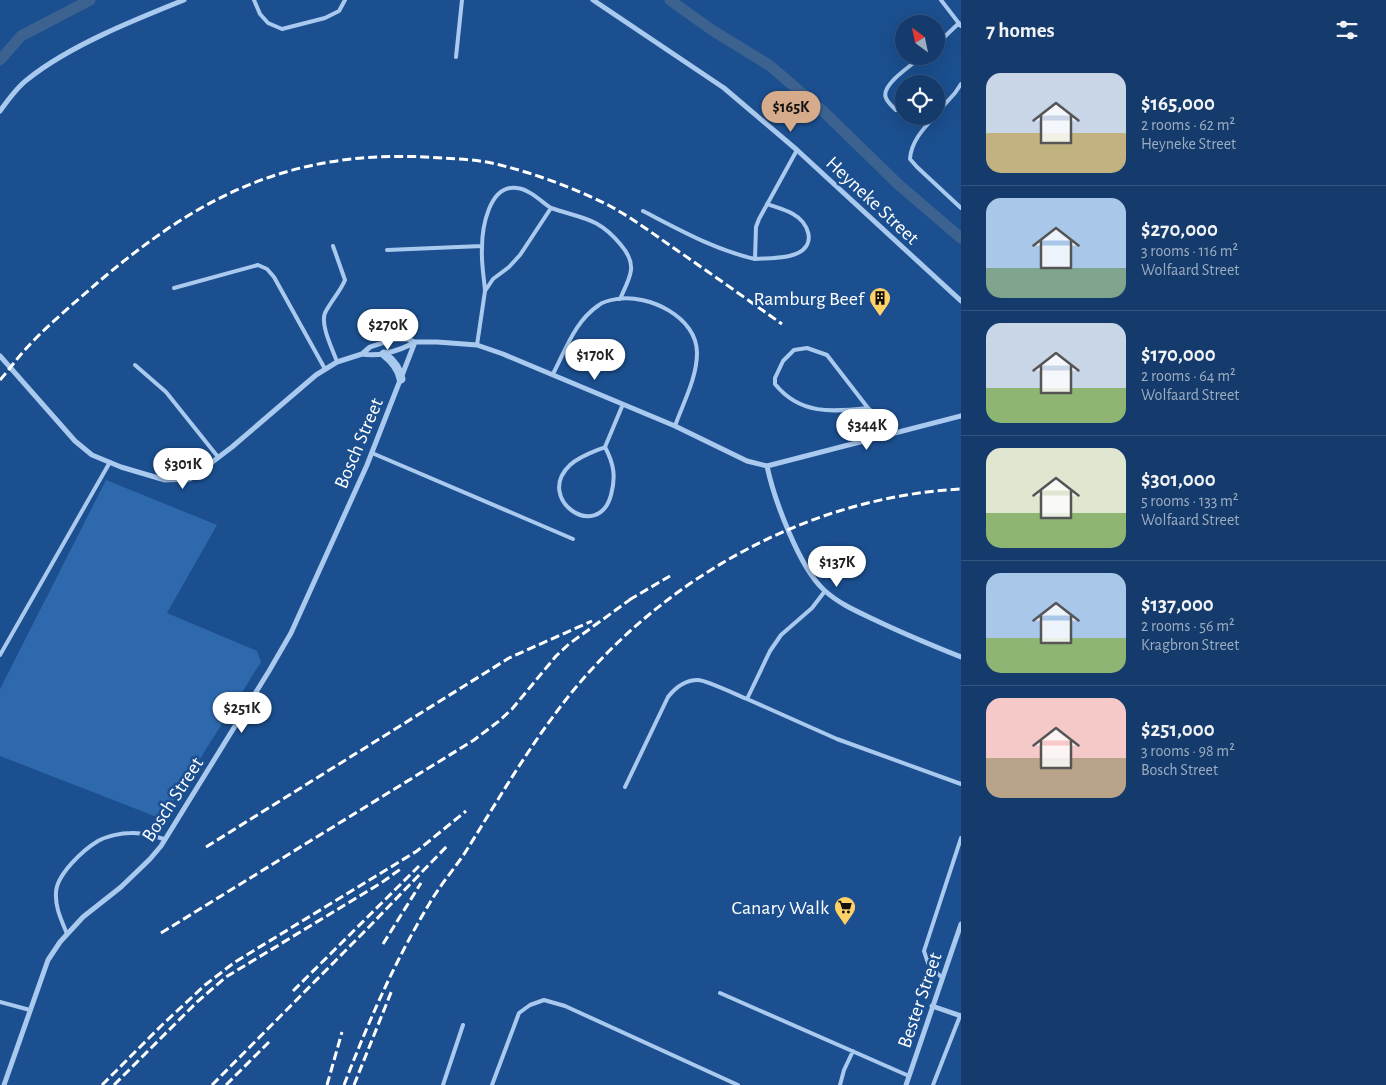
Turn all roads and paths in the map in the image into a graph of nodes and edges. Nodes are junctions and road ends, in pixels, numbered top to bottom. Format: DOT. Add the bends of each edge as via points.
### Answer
graph roads {
  1 [pos="184,0"];
  2 [pos="254,0"];
  3 [pos="345,0"];
  4 [pos="462,0"];
  5 [pos="593,0"];
  6 [pos="941,0"];
  7 [pos="960,25"];
  8 [pos="945,38"];
  9 [pos="456,57"];
  10 [pos="912,65"];
  11 [pos="900,75"];
  12 [pos="895,79"];
  13 [pos="961,84"];
  14 [pos="945,104"];
  15 [pos="895,109"];
  16 [pos="0,111"];
  17 [pos="927,125"];
  18 [pos="797,150"];
  19 [pos="767,204"];
  20 [pos="551,208"];
  21 [pos="961,208"];
  22 [pos="643,211"];
  23 [pos="334,246"];
  24 [pos="482,246"];
  25 [pos="387,250"];
  26 [pos="755,258"];
  27 [pos="174,288"];
  28 [pos="485,291"];
  29 [pos="620,299"];
  30 [pos="961,301"];
  31 [pos="415,342"];
  32 [pos="477,345"];
  33 [pos="362,354"];
  34 [pos="384,354"];
  35 [pos="0,356"];
  36 [pos="337,362"];
  37 [pos="135,365"];
  38 [pos="325,370"];
  39 [pos="553,374"];
  40 [pos="401,379"];
  41 [pos="623,404"];
  42 [pos="868,408"];
  43 [pos="961,416"];
  44 [pos="675,426"];
  45 [pos="895,433"];
  46 [pos="605,447"];
  47 [pos="372,453"];
  48 [pos="218,457"];
  49 [pos="110,462"];
  50 [pos="767,466"];
  51 [pos="573,539"];
  52 [pos="825,591"];
  53 [pos="0,656"];
  54 [pos="961,657"];
  55 [pos="746,699"];
  56 [pos="961,784"];
  57 [pos="625,787"];
  58 [pos="961,838"];
  59 [pos="165,839"];
  60 [pos="961,924"];
  61 [pos="67,934"];
  62 [pos="942,978"];
  63 [pos="720,992"];
  64 [pos="0,1002"];
  65 [pos="932,1006"];
  66 [pos="30,1010"];
  67 [pos="961,1016"];
  68 [pos="463,1025"];
  69 [pos="853,1051"];
  70 [pos="909,1076"];
  71 [pos="4,1085"];
  72 [pos="443,1085"];
  73 [pos="492,1085"];
  74 [pos="738,1085"];
  75 [pos="840,1085"];
  76 [pos="906,1085"];
  77 [pos="932,1085"];
  1 -- 16 [label="street" via="52,62 26,80"];
  2 -- 3 [label="lane" via="268,23 282,30 325,18 339,11"];
  4 -- 9 [label="lane"];
  5 -- 18 [label="street, Heyneke Street" via="724,88"];
  6 -- 7 [label="lane"];
  7 -- 8 [label="lane"];
  10 -- 11 [label="lane"];
  12 -- 15 [label="lane" via="884,92 886,100"];
  13 -- 14 [label="lane"];
  17 -- 21 [label="lane" via="911,149 910,160"];
  18 -- 19 [label="lane"];
  18 -- 30 [label="street, Heyneke Street"];
  19 -- 26 [label="lane" via="756,227"];
  19 -- 26 [label="lane" via="794,214 808,229 809,242 800,253"];
  20 -- 24 [label="lane" via="518,188 505,189 496,196 488,210"];
  20 -- 28 [label="lane" via="520,255 493,279"];
  20 -- 29 [label="lane" via="598,223 623,248 631,260 631,271"];
  22 -- 26 [label="lane" via="737,255"];
  23 -- 36 [label="lane" via="345,280 324,322"];
  24 -- 25 [label="lane"];
  24 -- 28 [label="lane"];
  27 -- 38 [label="lane" via="258,265 268,269"];
  28 -- 32 [label="lane"];
  29 -- 39 [label="lane" via="601,303 586,315"];
  29 -- 44 [label="lane" via="654,302 674,314 692,334 697,351 695,371"];
  31 -- 32 [label="street"];
  31 -- 33 [label="street" via="394,340 370,347"];
  31 -- 34 [label="street"];
  31 -- 40 [label="street, Bosch Street"];
  32 -- 39 [label="street"];
  33 -- 34 [label="street"];
  33 -- 36 [label="street"];
  34 -- 40 [label="street" via="393,361"];
  35 -- 49 [label="street" via="75,441 92,455"];
  36 -- 38 [label="street"];
  37 -- 48 [label="lane" via="166,392"];
  38 -- 48 [label="street"];
  39 -- 41 [label="street"];
  40 -- 47 [label="street, Bosch Street"];
  41 -- 44 [label="street"];
  41 -- 46 [label="lane"];
  42 -- 42 [label="lane" via="827,355 815,350 794,350 783,361 775,378 775,384 782,393 800,405 831,411"];
  42 -- 45 [label="lane"];
  43 -- 45 [label="street"];
  44 -- 50 [label="street" via="747,461"];
  45 -- 50 [label="street"];
  46 -- 46 [label="lane" via="569,465 562,477 561,499 580,516 598,514 610,499 615,475"];
  47 -- 51 [label="lane"];
  47 -- 59 [label="street, Bosch Street" via="290,633"];
  48 -- 49 [label="street" via="190,479 180,480 145,476"];
  49 -- 53 [label="lane"];
  50 -- 52 [label="street" via="775,496 804,564"];
  52 -- 54 [label="street" via="852,609"];
  52 -- 55 [label="lane" via="812,608 781,635"];
  55 -- 56 [label="lane" via="837,739"];
  55 -- 57 [label="lane" via="699,680 676,687 668,697"];
  58 -- 62 [label="lane" via="924,951 928,963"];
  59 -- 61 [label="street, Bosch Street" via="150,859"];
  59 -- 61 [label="lane" via="133,832 113,836 98,841 72,862 55,892 57,909"];
  60 -- 62 [label="street, Bester Street"];
  61 -- 66 [label="street, Bosch Street" via="48,960"];
  62 -- 65 [label="street, Bester Street"];
  63 -- 69 [label="lane"];
  64 -- 66 [label="lane"];
  65 -- 67 [label="street"];
  65 -- 70 [label="street, Bester Street"];
  66 -- 71 [label="street, Bosch Street"];
  67 -- 77 [label="lane"];
  68 -- 72 [label="lane"];
  69 -- 70 [label="lane"];
  69 -- 75 [label="lane"];
  70 -- 76 [label="street, Bester Street"];
  73 -- 74 [label="lane" via="519,1013 544,1000 565,1006"];
}
